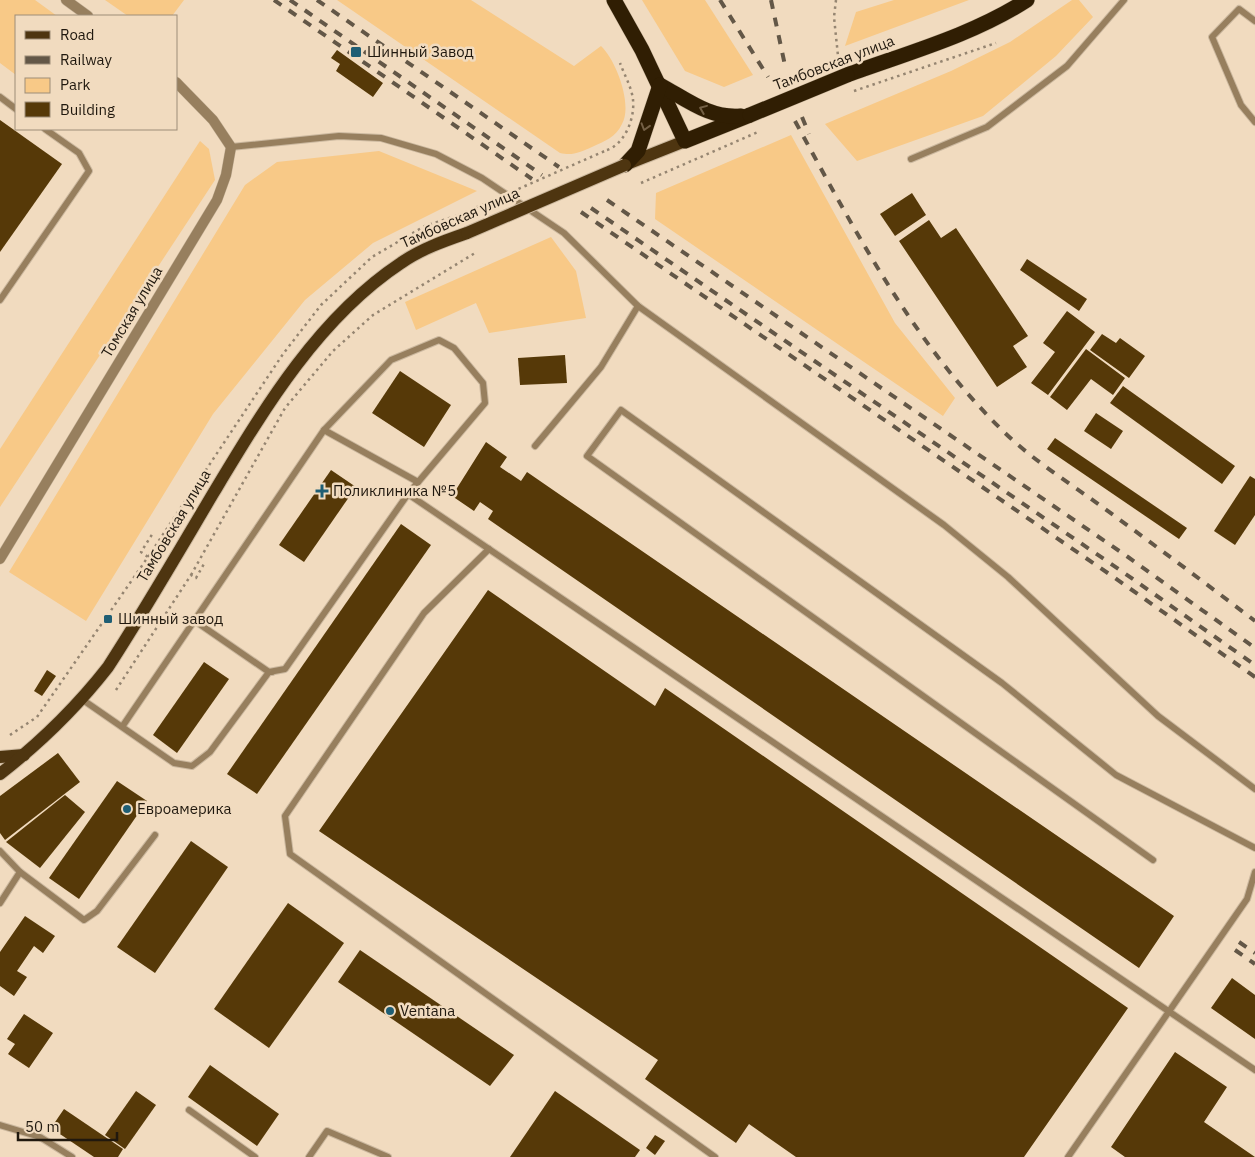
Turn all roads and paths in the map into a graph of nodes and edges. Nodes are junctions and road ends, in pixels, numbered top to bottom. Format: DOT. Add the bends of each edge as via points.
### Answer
graph roads {
  1 [pos="66,0"];
  2 [pos="614,0"];
  3 [pos="836,0"];
  4 [pos="1027,0"];
  5 [pos="1124,0"];
  6 [pos="87,15"];
  7 [pos="1255,21"];
  8 [pos="996,43"];
  9 [pos="838,56"];
  10 [pos="620,63"];
  11 [pos="178,84"];
  12 [pos="660,85"];
  13 [pos="854,91"];
  14 [pos="0,97"];
  15 [pos="15,108"];
  16 [pos="750,115"];
  17 [pos="1255,122"];
  18 [pos="46,130"];
  19 [pos="758,132"];
  20 [pos="685,141"];
  21 [pos="231,147"];
  22 [pos="911,159"];
  23 [pos="625,165"];
  24 [pos="641,183"];
  25 [pos="459,215"];
  26 [pos="475,253"];
  27 [pos="0,300"];
  28 [pos="638,306"];
  29 [pos="324,430"];
  30 [pos="535,446"];
  31 [pos="418,482"];
  32 [pos="408,494"];
  33 [pos="153,533"];
  34 [pos="490,549"];
  35 [pos="0,559"];
  36 [pos="206,562"];
  37 [pos="191,575"];
  38 [pos="195,621"];
  39 [pos="268,672"];
  40 [pos="116,690"];
  41 [pos="82,700"];
  42 [pos="122,727"];
  43 [pos="10,735"];
  44 [pos="24,755"];
  45 [pos="0,757"];
  46 [pos="0,774"];
  47 [pos="1255,788"];
  48 [pos="155,835"];
  49 [pos="1255,848"];
  50 [pos="0,851"];
  51 [pos="1153,860"];
  52 [pos="20,872"];
  53 [pos="1255,872"];
  54 [pos="0,903"];
  55 [pos="1169,1011"];
  56 [pos="1255,1070"];
  57 [pos="189,1110"];
  58 [pos="0,1125"];
  59 [pos="72,1157"];
  60 [pos="254,1157"];
  61 [pos="309,1157"];
  62 [pos="388,1157"];
  63 [pos="715,1157"];
  64 [pos="1068,1157"];
  1 -- 6 [label="street"];
  2 -- 12 [label="highway"];
  3 -- 9 [label="path" via="834,17"];
  4 -- 16 [label="highway, Тамбовская улица, bridge" via="1006,14"];
  5 -- 22 [label="lane" via="1067,66 987,127"];
  7 -- 17 [label="lane" via="1239,9 1212,37 1241,105"];
  8 -- 13 [label="path"];
  10 -- 25 [label="path, bridge" via="633,100 630,128 613,148"];
  11 -- 21 [label="street" via="208,114"];
  16 -- 12 [label="highway, one-way" via="728,117 700,109"];
  12 -- 20 [label="highway"];
  12 -- 23 [label="highway, one-way" via="638,151"];
  14 -- 15 [label="lane"];
  16 -- 20 [label="highway, Тамбовская улица"];
  18 -- 27 [label="lane" via="79,152 89,171"];
  19 -- 24 [label="path"];
  20 -- 23 [label="main road, Тамбовская улица"];
  21 -- 28 [label="lane" via="339,136 380,138 436,154 482,178 564,233"];
  21 -- 35 [label="street, Томская улица" via="217,200"];
  23 -- 41 [label="main road, Тамбовская улица, bridge" via="436,244 403,262 358,297 323,333 288,377 240,449 128,635"];
  26 -- 37 [label="path" via="373,315 333,351 285,408"];
  28 -- 30 [label="lane" via="601,367"];
  28 -- 47 [label="lane" via="944,525 1008,577 1158,716"];
  29 -- 31 [label="lane"];
  29 -- 31 [label="lane" via="391,360 439,340 454,348 482,384 485,403"];
  29 -- 38 [label="lane"];
  31 -- 32 [label="lane"];
  32 -- 34 [label="lane"];
  32 -- 39 [label="lane" via="284,669"];
  33 -- 43 [label="path" via="141,552 148,557 37,717"];
  34 -- 55 [label="lane"];
  34 -- 63 [label="lane" via="424,614 285,816 290,854"];
  36 -- 37 [label="path" via="196,578"];
  37 -- 40 [label="path"];
  38 -- 39 [label="lane"];
  38 -- 42 [label="lane"];
  39 -- 42 [label="lane" via="210,752 192,766 174,764"];
  41 -- 42 [label="lane"];
  41 -- 44 [label="main road, Тамбовская улица"];
  44 -- 45 [label="main road"];
  44 -- 46 [label="main road, Тамбовская улица"];
  48 -- 52 [label="lane" via="97,911 84,920"];
  49 -- 51 [label="lane" via="1116,775 1002,683 621,410 587,456"];
  50 -- 52 [label="lane"];
  52 -- 54 [label="lane"];
  53 -- 55 [label="lane" via="1246,899"];
  55 -- 56 [label="lane"];
  55 -- 64 [label="lane"];
  57 -- 60 [label="lane"];
  58 -- 59 [label="lane" via="40,1137"];
  61 -- 62 [label="lane" via="327,1131"];
}
